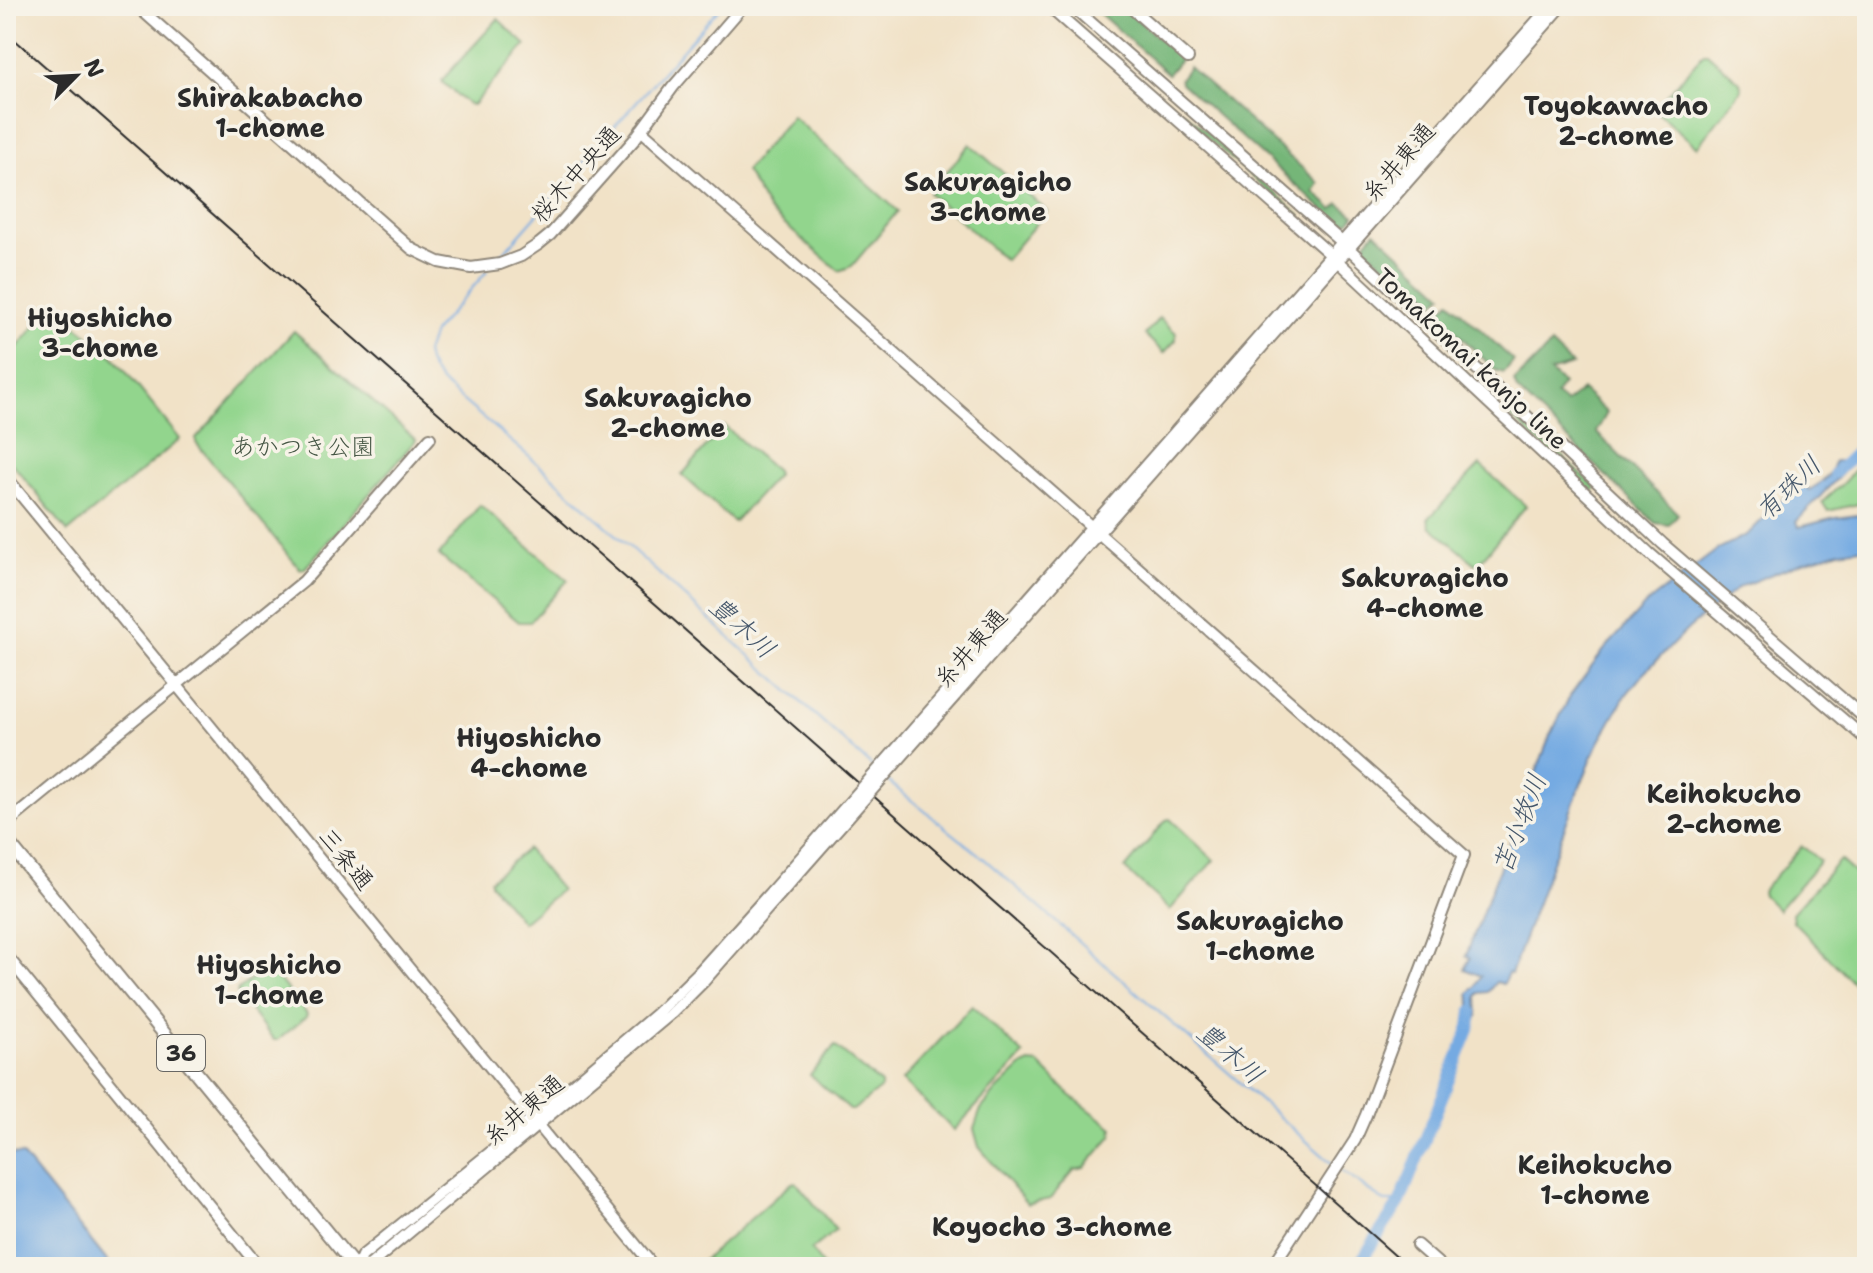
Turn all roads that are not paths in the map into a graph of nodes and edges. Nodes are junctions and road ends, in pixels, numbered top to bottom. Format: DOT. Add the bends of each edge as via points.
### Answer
graph roads {
  1 [pos="137,6"];
  2 [pos="743,6"];
  3 [pos="1048,6"];
  4 [pos="1072,6"];
  5 [pos="1129,6"];
  6 [pos="1550,6"];
  7 [pos="1562,6"];
  8 [pos="1188,58"];
  9 [pos="641,130"];
  10 [pos="1346,246"];
  11 [pos="1334,259"];
  12 [pos="430,438"];
  13 [pos="6,477"];
  14 [pos="1096,529"];
  15 [pos="178,684"];
  16 [pos="1867,720"];
  17 [pos="1867,740"];
  18 [pos="6,824"];
  19 [pos="6,840"];
  20 [pos="6,955"];
  21 [pos="535,1121"];
  22 [pos="1417,1245"];
  23 [pos="259,1267"];
  24 [pos="358,1267"];
  25 [pos="654,1267"];
  26 [pos="1272,1267"];
  27 [pos="1442,1267"];
  1 -- 9 [label="street, 桜木中央通" via="412,249 439,262 471,268 521,256 550,235"];
  2 -- 9 [label="street"];
  3 -- 11 [label="street, Tomakomai kanjo line"];
  4 -- 10 [label="street, Tomakomai kanjo line"];
  5 -- 8 [label="street"];
  6 -- 10 [label="street, 糸井東通"];
  7 -- 10 [label="street, 糸井東通"];
  9 -- 14 [label="street, 桜木中央通"];
  10 -- 11 [label="street, 糸井東通"];
  10 -- 16 [label="street, Tomakomai kanjo line" via="1686,564"];
  11 -- 14 [label="street, 糸井東通"];
  11 -- 17 [label="street, Tomakomai kanjo line" via="1649,553"];
  12 -- 15 [label="street" via="304,581"];
  13 -- 15 [label="street, 三条通"];
  14 -- 21 [label="street, 糸井東通, bridge" via="772,898 672,1000"];
  14 -- 26 [label="street, 桜木中央通" via="1464,855 1355,1140"];
  15 -- 18 [label="street"];
  15 -- 21 [label="street, 三条通"];
  19 -- 24 [label="highway, 36"];
  20 -- 23 [label="street"];
  21 -- 24 [label="street, 糸井東通" via="362,1256"];
  21 -- 25 [label="street, 三条通"];
  22 -- 27 [label="street"];
}
